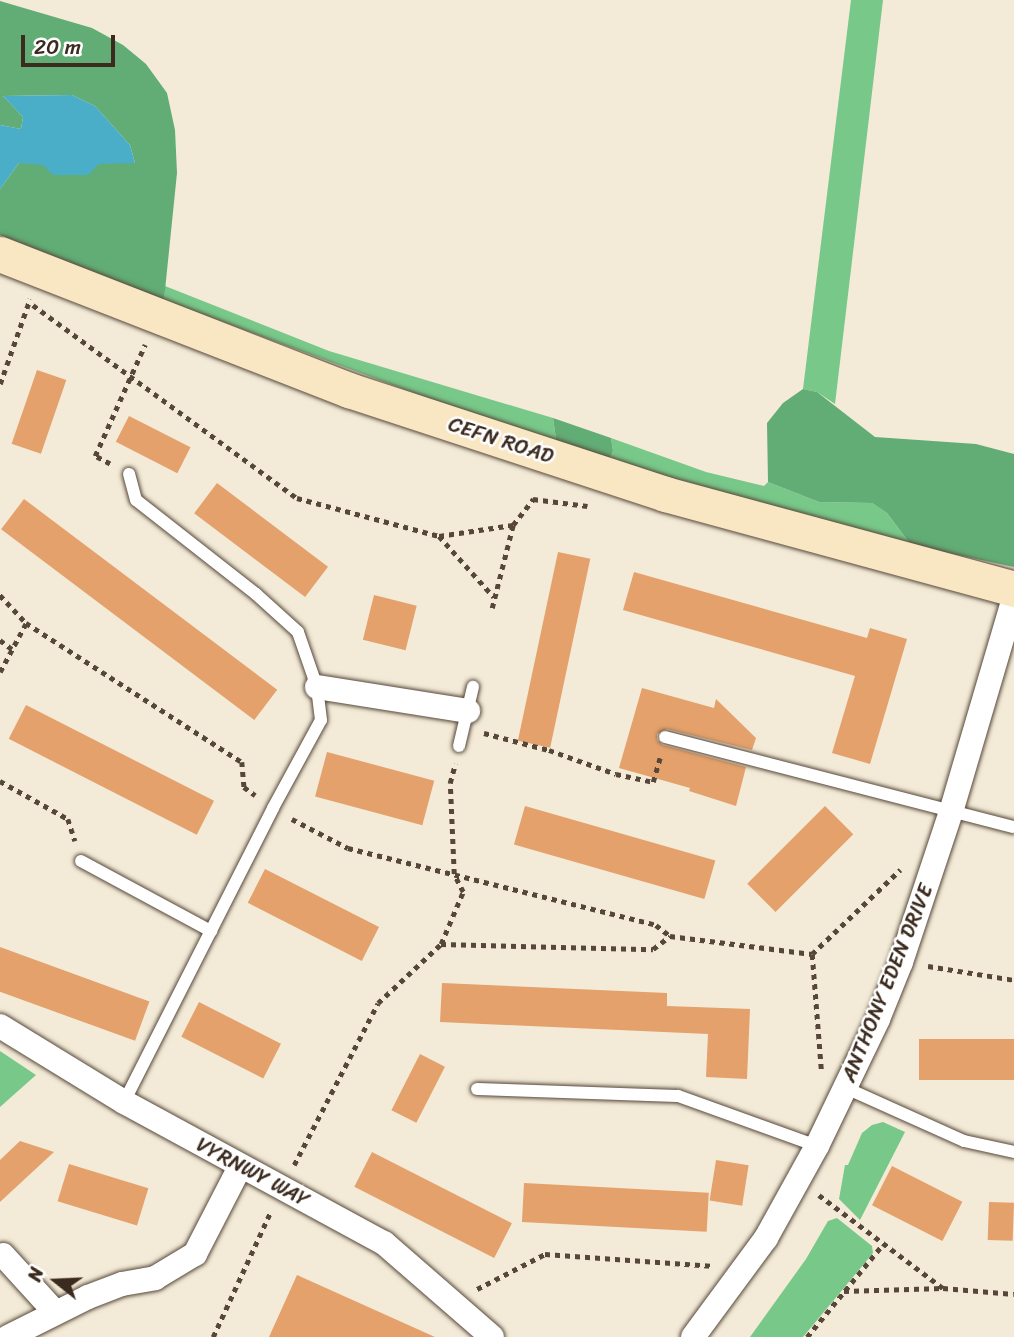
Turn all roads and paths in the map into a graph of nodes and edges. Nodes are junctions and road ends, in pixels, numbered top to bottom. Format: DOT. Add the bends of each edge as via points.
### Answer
graph roads {
  1 [pos="0,254"];
  2 [pos="35,286"];
  3 [pos="159,316"];
  4 [pos="132,375"];
  5 [pos="0,384"];
  6 [pos="129,474"];
  7 [pos="597,507"];
  8 [pos="513,524"];
  9 [pos="439,536"];
  10 [pos="1014,589"];
  11 [pos="0,595"];
  12 [pos="495,598"];
  13 [pos="1014,598"];
  14 [pos="492,608"];
  15 [pos="26,623"];
  16 [pos="0,640"];
  17 [pos="12,649"];
  18 [pos="0,672"];
  19 [pos="317,687"];
  20 [pos="473,687"];
  21 [pos="466,719"];
  22 [pos="665,737"];
  23 [pos="459,746"];
  24 [pos="0,781"];
  25 [pos="273,808"];
  26 [pos="951,811"];
  27 [pos="1014,827"];
  28 [pos="81,861"];
  29 [pos="908,861"];
  30 [pos="454,874"];
  31 [pos="211,931"];
  32 [pos="670,936"];
  33 [pos="441,944"];
  34 [pos="812,954"];
  35 [pos="901,962"];
  36 [pos="1014,980"];
  37 [pos="0,1026"];
  38 [pos="846,1088"];
  39 [pos="477,1089"];
  40 [pos="124,1102"];
  41 [pos="817,1146"];
  42 [pos="1014,1152"];
  43 [pos="240,1167"];
  44 [pos="799,1180"];
  45 [pos="282,1187"];
  46 [pos="883,1244"];
  47 [pos="3,1255"];
  48 [pos="746,1268"];
  49 [pos="943,1288"];
  50 [pos="845,1291"];
  51 [pos="1014,1294"];
  52 [pos="451,1302"];
  53 [pos="55,1312"];
  54 [pos="8,1337"];
  55 [pos="213,1337"];
  56 [pos="492,1337"];
  57 [pos="693,1337"];
  58 [pos="807,1337"];
  1 -- 2 [label="street, CEFN ROAD"];
  2 -- 3 [label="street, CEFN ROAD"];
  2 -- 4 [label="path"];
  2 -- 5 [label="path"];
  3 -- 4 [label="path"];
  3 -- 10 [label="street, CEFN ROAD" via="349,390 666,494"];
  4 -- 6 [label="path" via="95,456"];
  4 -- 9 [label="path" via="297,498"];
  6 -- 19 [label="lane" via="136,500 298,632"];
  7 -- 8 [label="path" via="533,499"];
  8 -- 9 [label="path"];
  8 -- 12 [label="path"];
  9 -- 12 [label="path"];
  11 -- 15 [label="path"];
  12 -- 14 [label="path"];
  13 -- 26 [label="street, ANTHONY EDEN DRIVE"];
  15 -- 17 [label="path"];
  15 -- 25 [label="path" via="242,762 244,787"];
  16 -- 17 [label="path"];
  17 -- 18 [label="path"];
  19 -- 21 [label="street"];
  19 -- 25 [label="lane" via="321,720"];
  20 -- 21 [label="lane"];
  21 -- 22 [label="path" via="616,774 653,782"];
  21 -- 23 [label="lane"];
  22 -- 26 [label="lane"];
  23 -- 30 [label="path" via="450,783"];
  24 -- 28 [label="path" via="68,819"];
  25 -- 30 [label="path" via="348,848"];
  25 -- 31 [label="lane"];
  26 -- 27 [label="lane"];
  26 -- 35 [label="street, ANTHONY EDEN DRIVE"];
  28 -- 31 [label="lane"];
  29 -- 34 [label="path"];
  30 -- 32 [label="path" via="656,925"];
  30 -- 33 [label="path" via="463,892"];
  31 -- 40 [label="lane"];
  32 -- 33 [label="path" via="653,949"];
  32 -- 34 [label="path"];
  33 -- 45 [label="path" via="377,1003"];
  34 -- 38 [label="path" via="821,1070"];
  35 -- 36 [label="path"];
  35 -- 38 [label="street, ANTHONY EDEN DRIVE"];
  37 -- 40 [label="street, VYRNWY WAY"];
  38 -- 41 [label="street, ANTHONY EDEN DRIVE"];
  38 -- 42 [label="lane" via="964,1141"];
  39 -- 41 [label="lane" via="678,1096"];
  40 -- 43 [label="street, VYRNWY WAY"];
  41 -- 44 [label="street, ANTHONY EDEN DRIVE"];
  43 -- 45 [label="street, VYRNWY WAY"];
  43 -- 53 [label="street" via="195,1254 155,1278 122,1284"];
  44 -- 46 [label="path"];
  44 -- 48 [label="street, ANTHONY EDEN DRIVE"];
  45 -- 52 [label="street, VYRNWY WAY" via="384,1243"];
  45 -- 55 [label="path"];
  46 -- 49 [label="path"];
  46 -- 50 [label="path"];
  47 -- 53 [label="street"];
  48 -- 52 [label="path" via="545,1254"];
  48 -- 57 [label="street, ANTHONY EDEN DRIVE"];
  49 -- 50 [label="path"];
  49 -- 51 [label="path"];
  50 -- 58 [label="path"];
  52 -- 56 [label="street, VYRNWY WAY"];
  53 -- 54 [label="street"];
}
